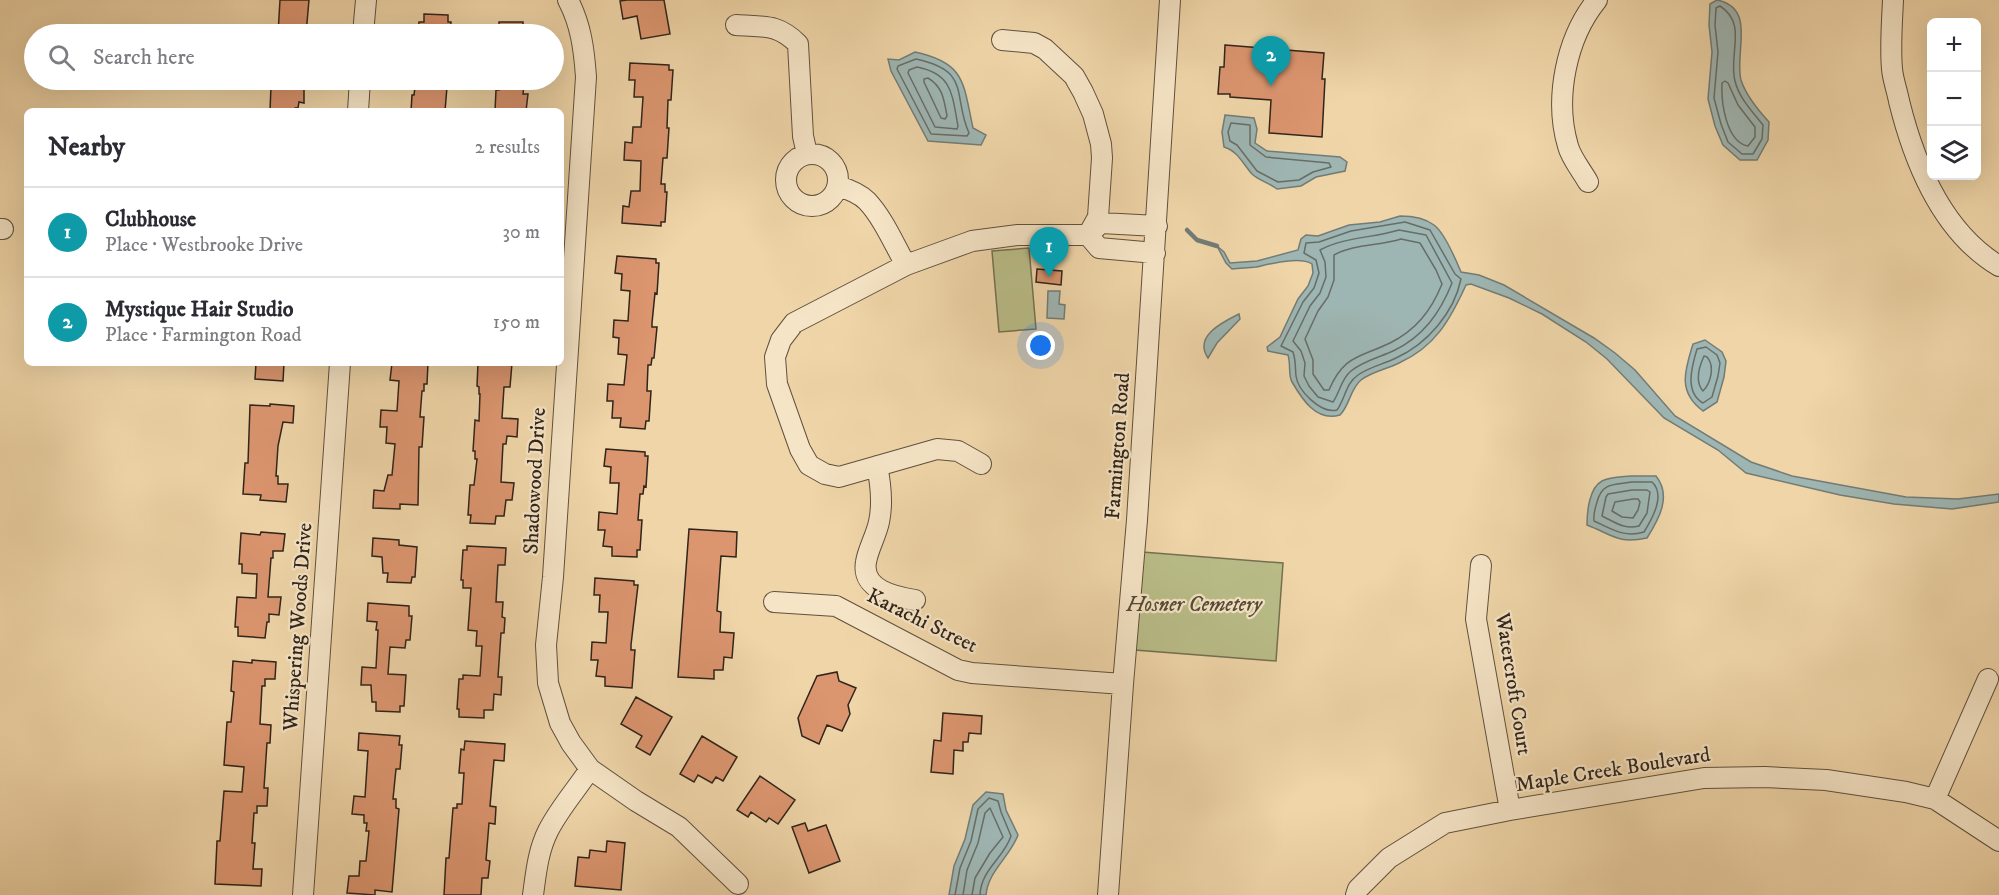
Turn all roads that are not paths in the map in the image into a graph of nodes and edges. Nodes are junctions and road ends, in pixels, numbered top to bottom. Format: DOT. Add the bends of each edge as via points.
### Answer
graph roads {
  1 [pos="366,0"];
  2 [pos="568,0"];
  3 [pos="1170,0"];
  4 [pos="1597,0"];
  5 [pos="1893,0"];
  6 [pos="364,24"];
  7 [pos="736,25"];
  8 [pos="1002,40"];
  9 [pos="359,90"];
  10 [pos="358,108"];
  11 [pos="807,154"];
  12 [pos="1588,182"];
  13 [pos="838,186"];
  14 [pos="1157,226"];
  15 [pos="1088,235"];
  16 [pos="1155,253"];
  17 [pos="906,265"];
  18 [pos="1999,266"];
  19 [pos="340,366"];
  20 [pos="981,464"];
  21 [pos="877,466"];
  22 [pos="1481,565"];
  23 [pos="915,600"];
  24 [pos="774,602"];
  25 [pos="1988,679"];
  26 [pos="1123,684"];
  27 [pos="590,769"];
  28 [pos="1935,799"];
  29 [pos="1510,810"];
  30 [pos="1999,841"];
  31 [pos="738,884"];
  32 [pos="303,895"];
  33 [pos="533,895"];
  34 [pos="1108,895"];
  35 [pos="1356,895"];
  1 -- 6 [label="street"];
  2 -- 27 [label="street, Shadowood Drive" via="581,32 586,77 546,665 560,723"];
  3 -- 14 [label="street, Farmington Road"];
  4 -- 12 [label="street" via="1573,42 1564,80 1562,117 1568,148"];
  5 -- 18 [label="street" via="1892,70 1905,127 1920,167 1936,200 1961,232"];
  7 -- 11 [label="street" via="777,28 798,44"];
  8 -- 15 [label="street" via="1034,43 1045,49 1074,76 1093,114 1102,158 1098,217"];
  9 -- 10 [label="street"];
  11 -- 13 [label="street" via="831,161"];
  11 -- 13 [label="street" via="788,170 787,187 797,201 822,204"];
  13 -- 17 [label="street" via="866,199"];
  14 -- 15 [label="street" via="1101,223"];
  14 -- 16 [label="street, Farmington Road"];
  15 -- 16 [label="street" via="1099,248"];
  15 -- 17 [label="street" via="1017,235 972,241"];
  16 -- 26 [label="street, Farmington Road"];
  17 -- 21 [label="street" via="794,323 781,340 775,357 777,384 809,465 839,477"];
  19 -- 32 [label="street, Whispering Woods Drive"];
  20 -- 21 [label="street" via="958,451 936,449"];
  21 -- 23 [label="street" via="881,503 879,523 865,564 868,576 884,593"];
  22 -- 29 [label="street, Watercroft Court" via="1476,619"];
  24 -- 26 [label="street, Karachi Street" via="836,606 958,670"];
  25 -- 28 [label="street"];
  26 -- 34 [label="street, Farmington Road"];
  27 -- 31 [label="street, Shadowood Drive" via="678,827"];
  27 -- 33 [label="street" via="548,832"];
  28 -- 29 [label="street, Maple Creek Boulevard" via="1826,780 1704,778"];
  28 -- 30 [label="street, Maple Creek Boulevard"];
  29 -- 35 [label="street, Maple Creek Boulevard" via="1445,824 1389,858"];
}
